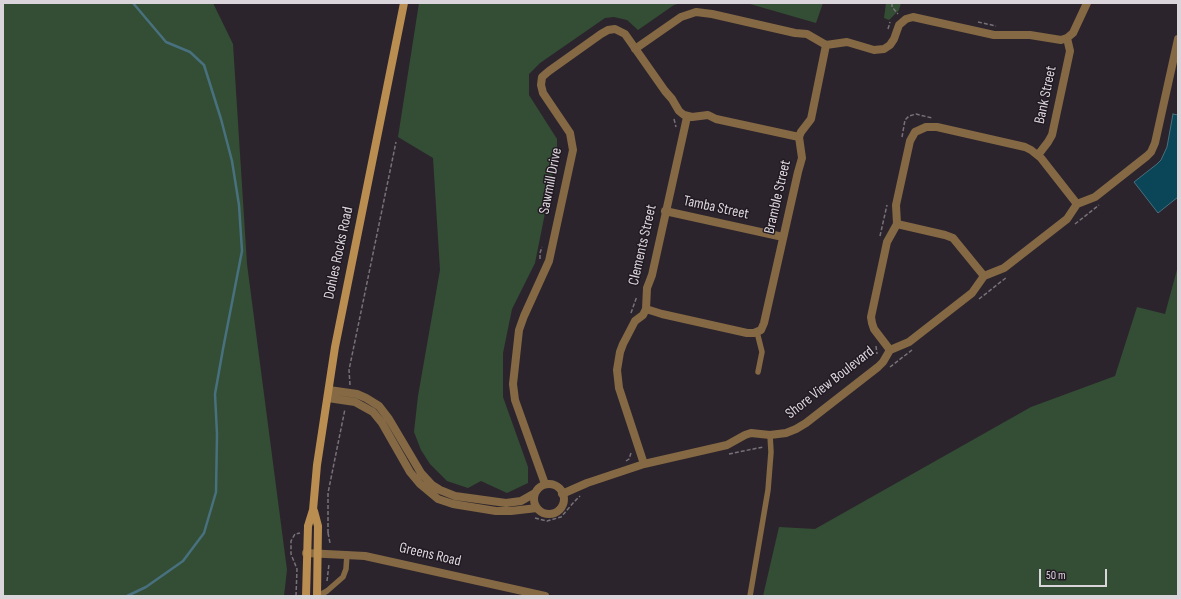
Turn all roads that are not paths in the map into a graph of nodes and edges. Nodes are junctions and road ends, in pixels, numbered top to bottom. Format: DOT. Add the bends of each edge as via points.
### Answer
graph roads {
  1 [pos="404,3"];
  2 [pos="1087,3"];
  3 [pos="1067,38"];
  4 [pos="1178,39"];
  5 [pos="826,45"];
  6 [pos="635,48"];
  7 [pos="687,117"];
  8 [pos="799,137"];
  9 [pos="1038,155"];
  10 [pos="1077,204"];
  11 [pos="665,211"];
  12 [pos="897,224"];
  13 [pos="783,237"];
  14 [pos="984,276"];
  15 [pos="646,309"];
  16 [pos="757,332"];
  17 [pos="890,350"];
  18 [pos="758,372"];
  19 [pos="328,394"];
  20 [pos="770,435"];
  21 [pos="644,464"];
  22 [pos="544,484"];
  23 [pos="535,493"];
  24 [pos="562,494"];
  25 [pos="537,508"];
  26 [pos="313,510"];
  27 [pos="306,553"];
  28 [pos="317,554"];
  29 [pos="347,554"];
  30 [pos="306,596"];
  31 [pos="318,596"];
  32 [pos="545,596"];
  33 [pos="750,596"];
  1 -- 19 [label="street, Dohles Rocks Road" via="341,313"];
  2 -- 3 [label="street" via="1075,30"];
  3 -- 5 [label="street" via="1058,40 1030,35 994,35 913,17 899,25 893,43 884,49 874,50 847,42"];
  3 -- 9 [label="street, Bank Street" via="1070,51 1052,135"];
  4 -- 10 [label="street" via="1151,152 1096,197"];
  5 -- 6 [label="street" via="807,34 696,12 681,17"];
  5 -- 8 [label="street" via="811,117"];
  6 -- 7 [label="street, Sawmill Drive" via="679,111"];
  6 -- 22 [label="street, Sawmill Drive" via="622,32 608,30 548,71 541,80 543,93 570,133 573,150 549,261 521,323 513,384 515,400"];
  7 -- 8 [label="street" via="708,115"];
  7 -- 11 [label="street, Clements Street"];
  8 -- 13 [label="street, Bramble Street" via="802,158"];
  9 -- 10 [label="street"];
  9 -- 12 [label="street" via="1025,147 937,128 919,129 910,141 896,205"];
  10 -- 14 [label="street" via="1067,219 1004,268"];
  11 -- 13 [label="street, Tamba Street"];
  11 -- 15 [label="street, Clements Street" via="647,288"];
  12 -- 14 [label="street" via="953,238"];
  12 -- 17 [label="street" via="887,242 871,320 874,329"];
  13 -- 16 [label="street, Bramble Street" via="764,323"];
  14 -- 17 [label="street, Shore View Boulevard" via="972,293 905,345"];
  15 -- 16 [label="street" via="747,333"];
  15 -- 21 [label="street" via="634,323 623,344 617,370 618,388"];
  16 -- 18 [label="lane" via="762,352"];
  17 -- 20 [label="street, Shore View Boulevard" via="879,366 806,423 786,433"];
  19 -- 23 [label="street" via="357,394 378,406 389,419 421,473 440,490 455,496 506,503 521,501"];
  19 -- 25 [label="street" via="355,402 373,412 410,472 438,498 461,506 496,511"];
  19 -- 26 [label="street, Dohles Rocks Road"];
  20 -- 21 [label="street, Shore View Boulevard" via="748,434 727,445"];
  20 -- 33 [label="lane" via="772,452 768,490"];
  21 -- 24 [label="street, Shore View Boulevard"];
  22 -- 23 [label="street"];
  22 -- 24 [label="street" via="557,487"];
  23 -- 25 [label="street" via="534,501"];
  24 -- 25 [label="street" via="563,503 554,513 545,513"];
  26 -- 27 [label="street, Dohles Rocks Road" via="308,526"];
  26 -- 28 [label="street, Dohles Rocks Road" via="318,526"];
  27 -- 28 [label="street, Greens Road"];
  27 -- 30 [label="street, Dohles Rocks Road"];
  28 -- 29 [label="street, Greens Road"];
  28 -- 31 [label="street, Dohles Rocks Road"];
  29 -- 31 [label="lane" via="343,577"];
  29 -- 32 [label="street, Greens Road" via="386,560"];
}
